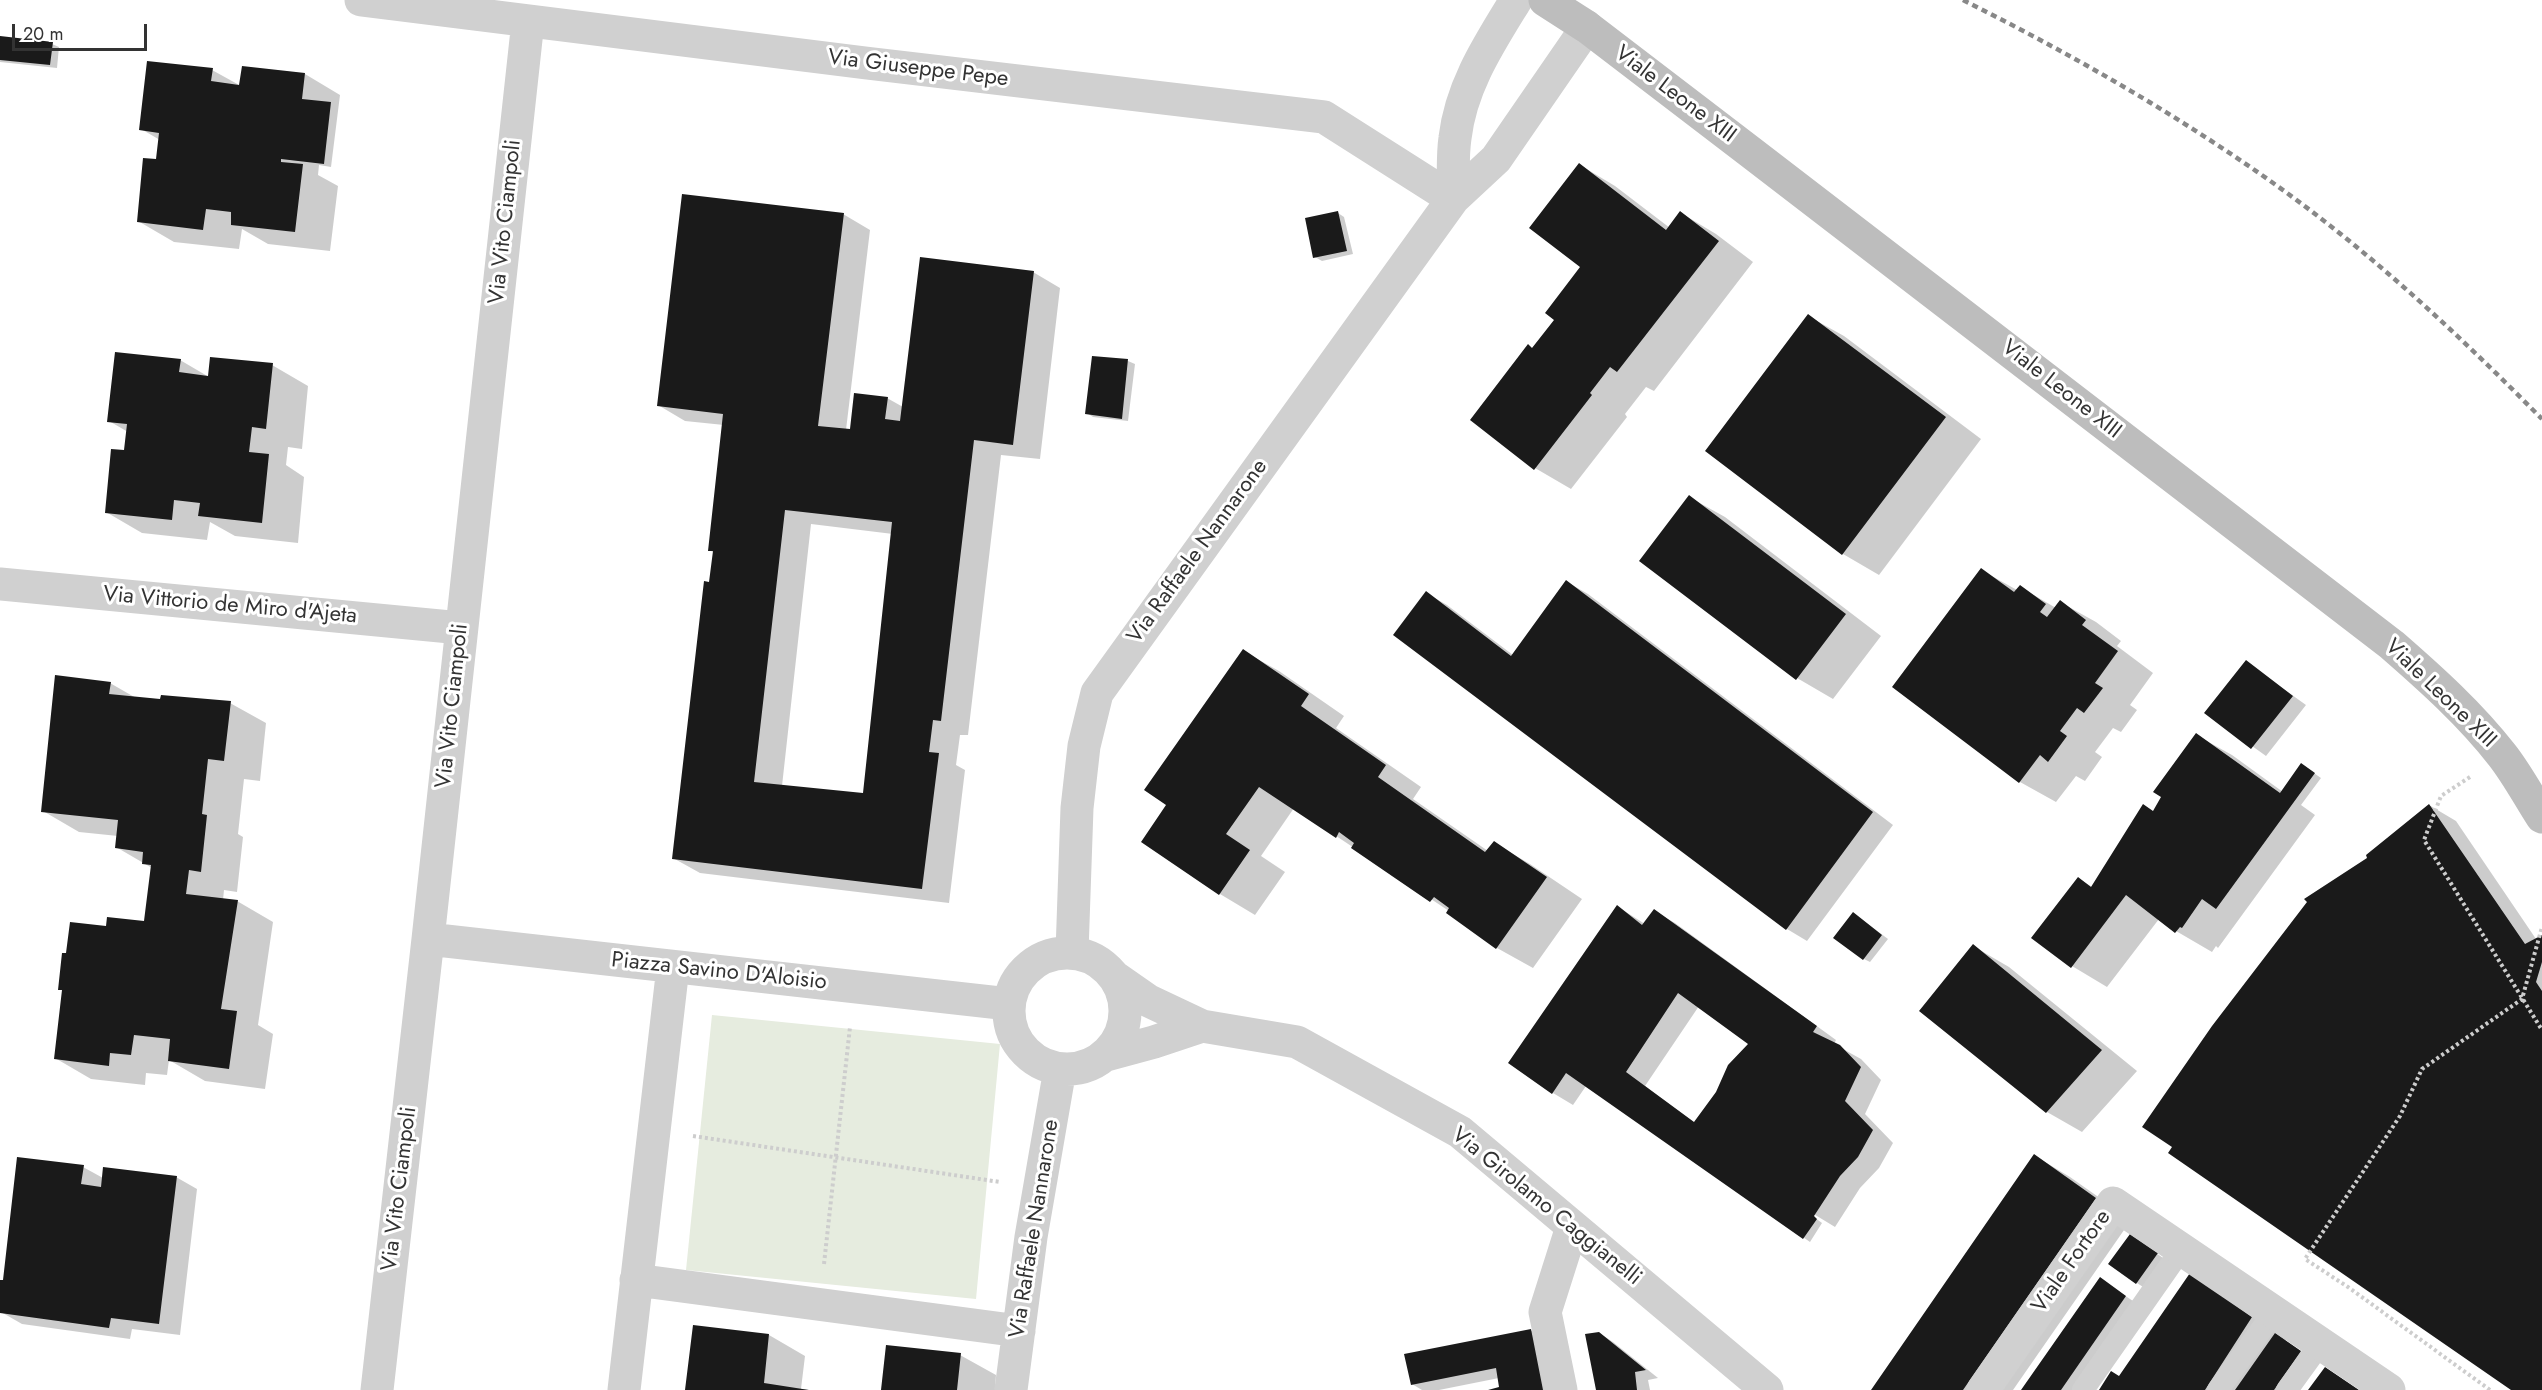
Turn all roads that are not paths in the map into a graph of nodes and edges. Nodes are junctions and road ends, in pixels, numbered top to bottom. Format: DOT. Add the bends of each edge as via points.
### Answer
graph roads {
  1 [pos="361,0"];
  2 [pos="1516,0"];
  3 [pos="1545,0"];
  4 [pos="528,21"];
  5 [pos="1587,27"];
  6 [pos="1453,199"];
  7 [pos="0,584"];
  8 [pos="461,628"];
  9 [pos="2542,817"];
  10 [pos="429,939"];
  11 [pos="1072,952"];
  12 [pos="673,967"];
  13 [pos="1116,978"];
  14 [pos="1009,1004"];
  15 [pos="1202,1026"];
  16 [pos="1106,1055"];
  17 [pos="1060,1069"];
  18 [pos="1572,1227"];
  19 [pos="2181,1250"];
  20 [pos="636,1280"];
  21 [pos="2274,1312"];
  22 [pos="1019,1331"];
  23 [pos="2321,1343"];
  24 [pos="377,1390"];
  25 [pos="624,1390"];
  26 [pos="1011,1390"];
  27 [pos="1561,1390"];
  28 [pos="1767,1390"];
  29 [pos="1983,1390"];
  30 [pos="2083,1390"];
  31 [pos="2218,1390"];
  32 [pos="2287,1390"];
  33 [pos="2389,1390"];
  1 -- 4 [label="street, Via Giuseppe Pepe"];
  2 -- 6 [label="street" via="1465,91 1455,138"];
  3 -- 5 [label="main road, Viale Leone XIII"];
  4 -- 6 [label="street, Via Giuseppe Pepe" via="1324,117"];
  4 -- 8 [label="street, Via Vito Ciampoli"];
  5 -- 6 [label="street, Via Raffaele Nannarone" via="1496,159"];
  5 -- 9 [label="main road, Viale Leone XIII" via="2392,645 2451,699 2503,756"];
  6 -- 11 [label="street, Via Raffaele Nannarone" via="1097,693 1084,746 1077,808"];
  7 -- 8 [label="street, Via Vittorio de Miro d'Ajeta"];
  8 -- 10 [label="street, Via Vito Ciampoli"];
  10 -- 12 [label="street, Piazza Savino D'Aloisio"];
  10 -- 24 [label="street, Via Vito Ciampoli"];
  11 -- 13 [label="street" via="1100,962"];
  11 -- 14 [label="street" via="1052,954 1031,965 1014,985"];
  12 -- 14 [label="street, Piazza Savino D'Aloisio"];
  12 -- 20 [label="street"];
  13 -- 15 [label="street, Via Girolamo Caggianelli" via="1149,1001"];
  13 -- 16 [label="street" via="1126,1008 1119,1038"];
  14 -- 17 [label="street" via="1018,1043 1038,1062"];
  15 -- 16 [label="street, Via Girolamo Caggianelli"];
  15 -- 18 [label="street, Via Girolamo Caggianelli" via="1297,1042 1460,1132"];
  16 -- 17 [label="street" via="1079,1069"];
  17 -- 22 [label="street, Via Raffaele Nannarone"];
  18 -- 27 [label="street" via="1545,1312"];
  18 -- 28 [label="street, Via Girolamo Caggianelli"];
  19 -- 21 [label="street, Viale Fortore"];
  19 -- 29 [label="street, Viale Fortore" via="2114,1203"];
  19 -- 30 [label="lane"];
  20 -- 22 [label="street"];
  20 -- 25 [label="street"];
  21 -- 23 [label="street, Viale Fortore"];
  21 -- 31 [label="lane"];
  22 -- 26 [label="street, Via Raffaele Nannarone"];
  23 -- 32 [label="lane"];
  23 -- 33 [label="street, Viale Fortore"];
}
